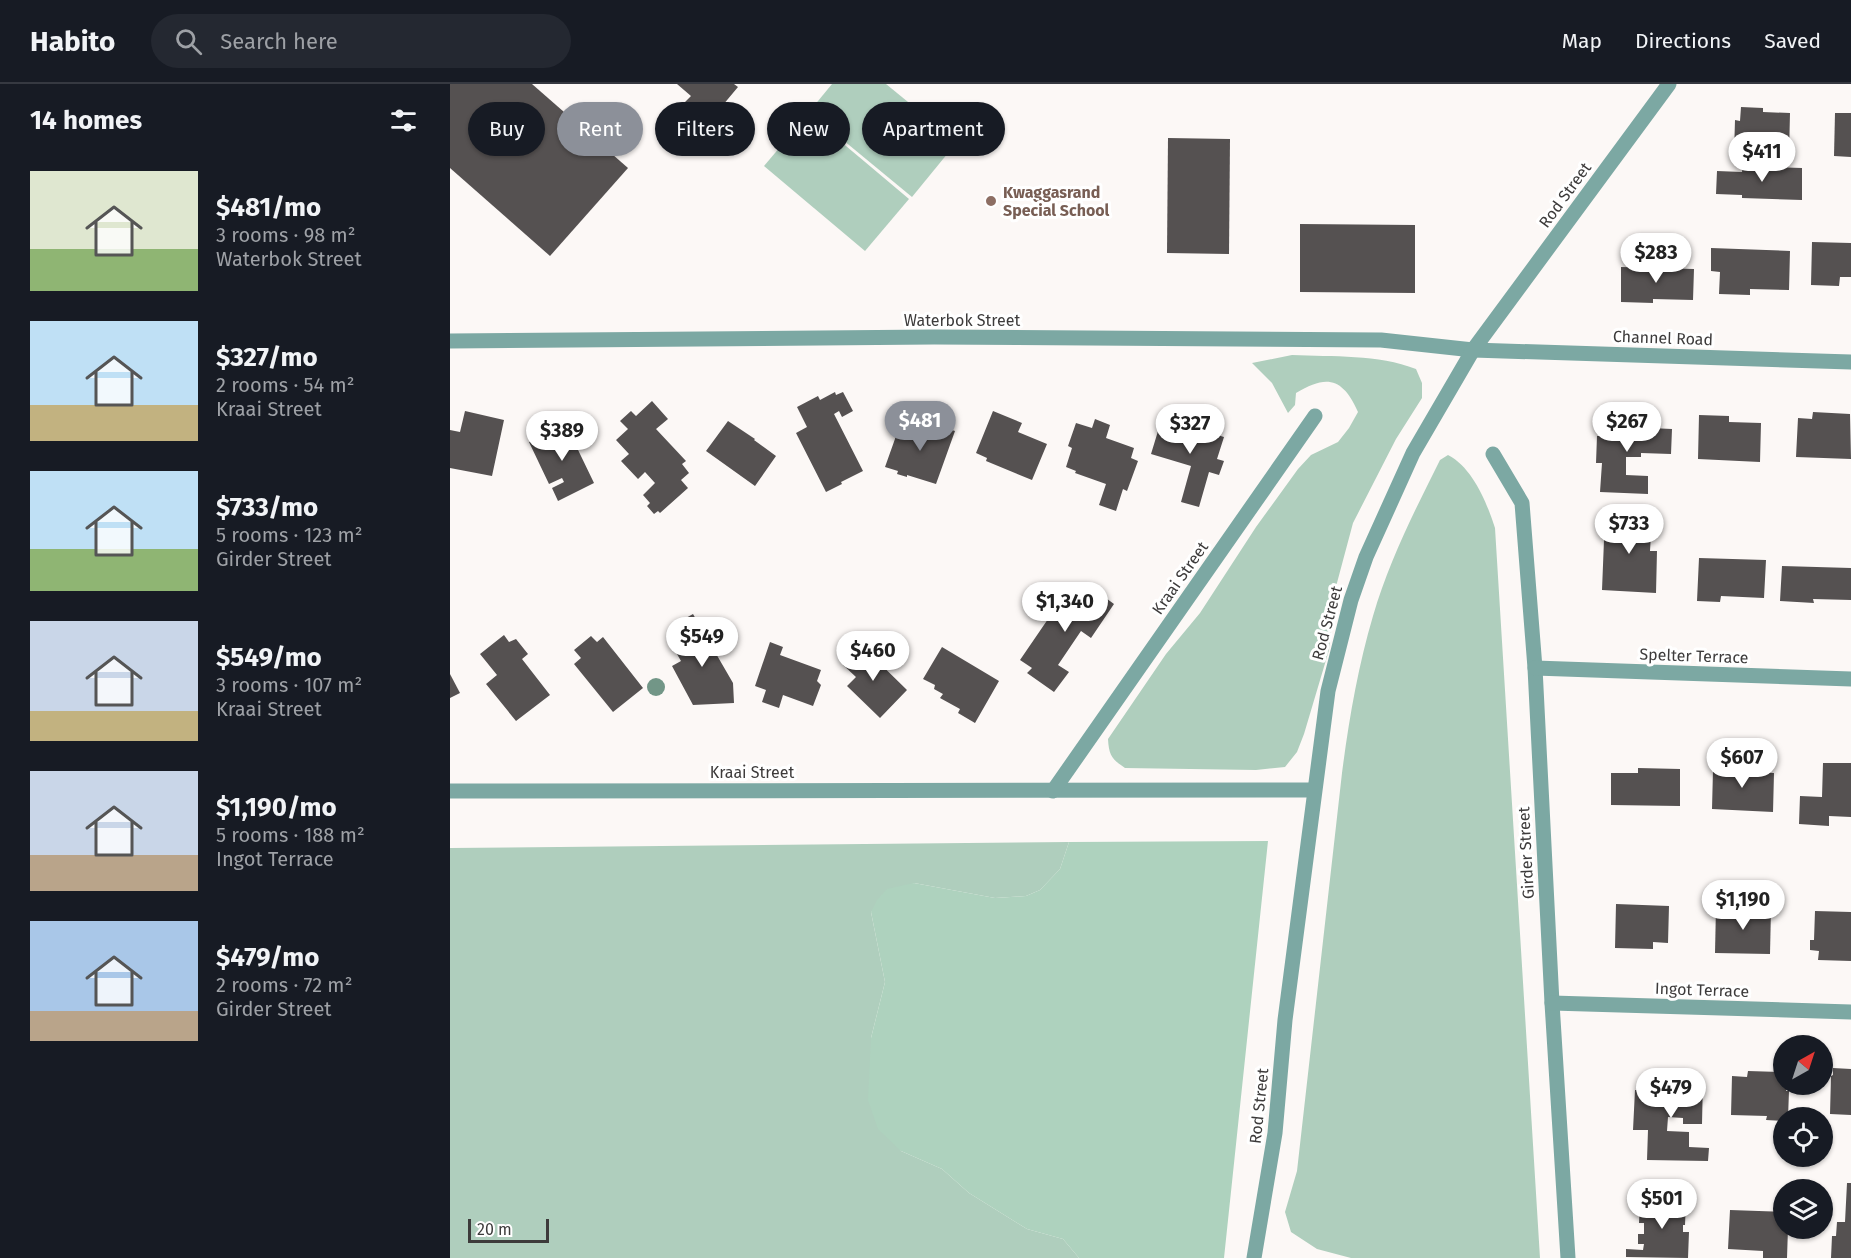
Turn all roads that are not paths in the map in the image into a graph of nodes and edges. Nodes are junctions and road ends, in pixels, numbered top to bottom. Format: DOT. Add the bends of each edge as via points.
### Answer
graph roads {
  1 [pos="1669,84"];
  2 [pos="450,341"];
  3 [pos="1473,350"];
  4 [pos="1851,362"];
  5 [pos="1315,416"];
  6 [pos="1493,454"];
  7 [pos="1535,668"];
  8 [pos="1851,679"];
  9 [pos="1313,790"];
  10 [pos="450,791"];
  11 [pos="1053,791"];
  12 [pos="1552,1003"];
  13 [pos="1851,1012"];
  14 [pos="1258,1257"];
  15 [pos="1568,1258"];
  1 -- 3 [label="street, Rod Street"];
  2 -- 3 [label="street, Waterbok Street" via="934,337 1370,340"];
  3 -- 4 [label="street, Channel Road"];
  3 -- 9 [label="street, Rod Street" via="1413,453 1366,557 1341,631"];
  5 -- 11 [label="street, Kraai Street"];
  6 -- 7 [label="street, Girder Street" via="1522,503"];
  7 -- 8 [label="street, Spelter Terrace"];
  7 -- 12 [label="street, Girder Street"];
  9 -- 11 [label="street, Kraai Street"];
  9 -- 14 [label="street, Rod Street"];
  10 -- 11 [label="street, Kraai Street"];
  12 -- 13 [label="street, Ingot Terrace"];
  12 -- 15 [label="street, Girder Street"];
}
